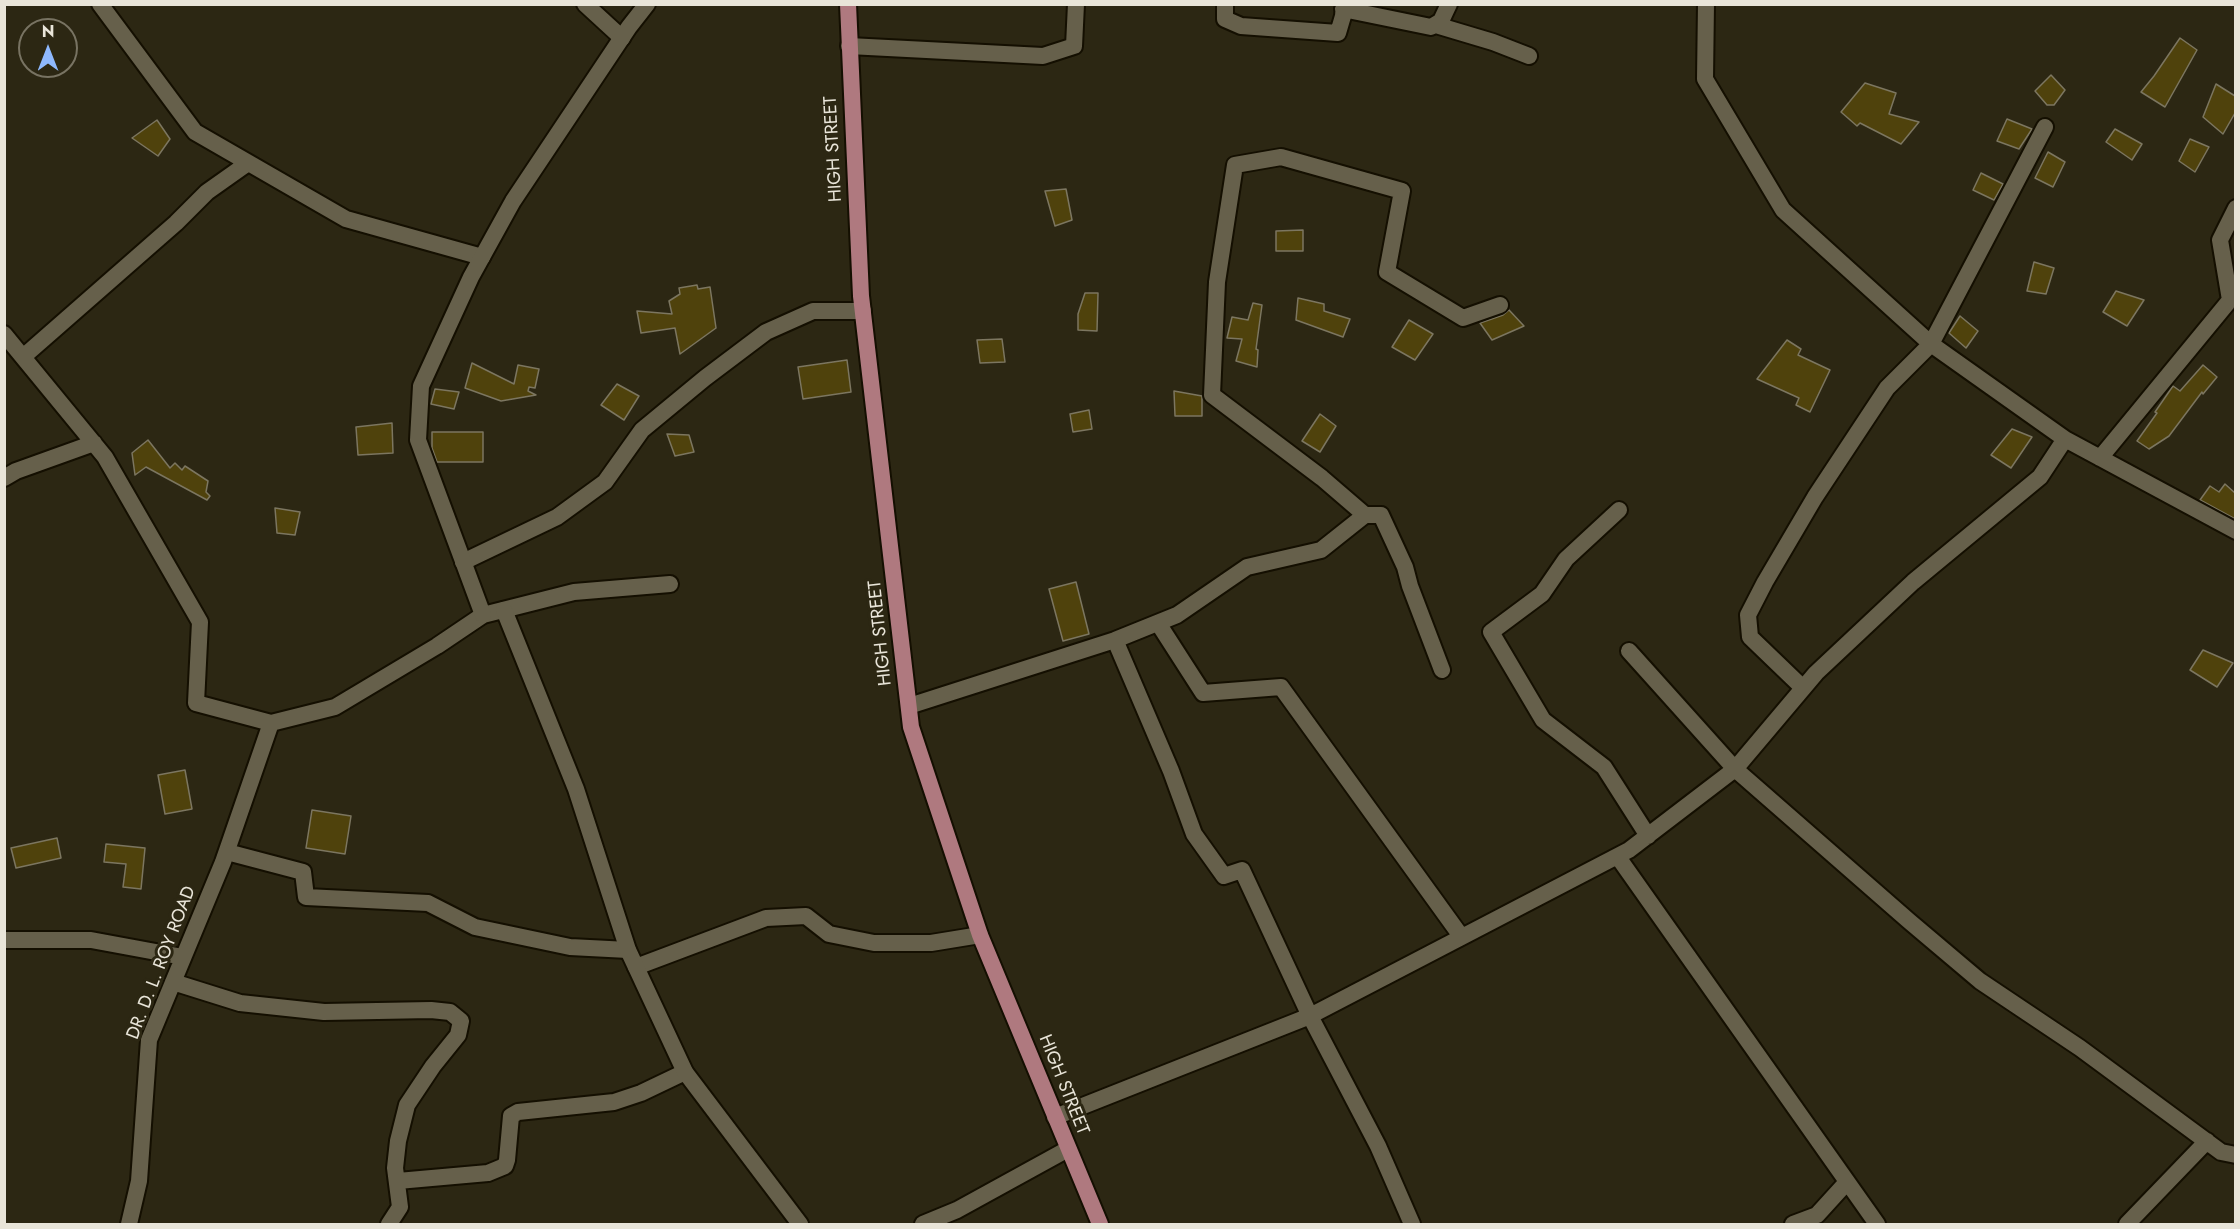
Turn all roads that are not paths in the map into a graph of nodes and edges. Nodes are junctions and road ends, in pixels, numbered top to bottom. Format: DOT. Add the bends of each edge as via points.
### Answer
graph roads {
  1 [pos="100,4"];
  2 [pos="585,4"];
  3 [pos="647,4"];
  4 [pos="848,4"];
  5 [pos="1076,4"];
  6 [pos="1225,4"];
  7 [pos="1449,4"];
  8 [pos="1706,4"];
  9 [pos="1343,7"];
  10 [pos="1436,25"];
  11 [pos="622,38"];
  12 [pos="849,46"];
  13 [pos="1529,56"];
  14 [pos="2045,127"];
  15 [pos="248,163"];
  16 [pos="2235,208"];
  17 [pos="482,257"];
  18 [pos="2233,299"];
  19 [pos="1500,305"];
  20 [pos="863,311"];
  21 [pos="4,334"];
  22 [pos="1931,344"];
  23 [pos="23,357"];
  24 [pos="2065,439"];
  25 [pos="94,443"];
  26 [pos="2100,458"];
  27 [pos="4,478"];
  28 [pos="1619,510"];
  29 [pos="1365,516"];
  30 [pos="2235,531"];
  31 [pos="463,562"];
  32 [pos="670,584"];
  33 [pos="504,610"];
  34 [pos="483,615"];
  35 [pos="1158,623"];
  36 [pos="1115,640"];
  37 [pos="1629,651"];
  38 [pos="1442,670"];
  39 [pos="1803,688"];
  40 [pos="909,706"];
  41 [pos="271,723"];
  42 [pos="1735,769"];
  43 [pos="1648,836"];
  44 [pos="227,852"];
  45 [pos="1618,856"];
  46 [pos="1458,932"];
  47 [pos="980,935"];
  48 [pos="4,939"];
  49 [pos="628,950"];
  50 [pos="183,957"];
  51 [pos="636,967"];
  52 [pos="173,982"];
  53 [pos="1310,1016"];
  54 [pos="686,1072"];
  55 [pos="1055,1117"];
  56 [pos="2207,1141"];
  57 [pos="1068,1149"];
  58 [pos="2235,1155"];
  59 [pos="398,1181"];
  60 [pos="1847,1182"];
  61 [pos="129,1224"];
  62 [pos="389,1224"];
  63 [pos="800,1224"];
  64 [pos="922,1224"];
  65 [pos="1100,1224"];
  66 [pos="1412,1224"];
  67 [pos="1793,1224"];
  68 [pos="1877,1224"];
  69 [pos="2127,1224"];
  1 -- 15 [label="street" via="195,132"];
  2 -- 11 [label="street"];
  3 -- 11 [label="street"];
  4 -- 12 [label="main road, HIGH STREET"];
  5 -- 12 [label="street" via="1074,46 1043,56"];
  6 -- 9 [label="street" via="1225,20 1241,26 1338,33"];
  7 -- 10 [label="street"];
  8 -- 22 [label="street" via="1705,79 1784,210"];
  9 -- 10 [label="street" via="1425,26"];
  10 -- 13 [label="street"];
  11 -- 17 [label="street" via="513,201"];
  12 -- 20 [label="main road, HIGH STREET"];
  14 -- 22 [label="street"];
  15 -- 17 [label="street" via="346,219"];
  15 -- 23 [label="street" via="207,192 176,224"];
  16 -- 18 [label="street" via="2220,240"];
  17 -- 31 [label="street" via="421,386 418,440"];
  18 -- 26 [label="street"];
  19 -- 29 [label="street" via="1463,318 1387,272 1402,191 1281,157 1235,165 1217,282 1212,395 1322,478"];
  20 -- 31 [label="street" via="813,311 766,332 642,430 605,482 557,517"];
  20 -- 40 [label="main road, HIGH STREET"];
  21 -- 23 [label="street"];
  22 -- 24 [label="street"];
  22 -- 39 [label="street" via="1887,388 1809,507 1748,615 1750,637"];
  23 -- 25 [label="street"];
  24 -- 26 [label="street"];
  24 -- 39 [label="street" via="2040,477 1913,582"];
  25 -- 27 [label="street"];
  25 -- 41 [label="street" via="201,622 196,703"];
  26 -- 30 [label="street"];
  28 -- 43 [label="street" via="1566,559 1542,594 1491,632 1543,720 1604,767"];
  29 -- 35 [label="street" via="1321,550 1247,567 1177,615"];
  29 -- 38 [label="street" via="1381,516 1406,567"];
  31 -- 34 [label="street"];
  32 -- 33 [label="street" via="574,592"];
  33 -- 34 [label="street"];
  33 -- 49 [label="street" via="576,789"];
  34 -- 41 [label="street" via="335,706"];
  35 -- 36 [label="street"];
  35 -- 46 [label="street" via="1203,693 1281,687"];
  36 -- 40 [label="street"];
  36 -- 53 [label="street" via="1194,834 1224,876 1242,870"];
  37 -- 42 [label="street"];
  39 -- 42 [label="street"];
  40 -- 47 [label="main road, HIGH STREET" via="911,727"];
  41 -- 44 [label="street, DR. D. L. ROY ROAD"];
  42 -- 43 [label="street"];
  42 -- 56 [label="street" via="1980,981"];
  43 -- 45 [label="street"];
  44 -- 49 [label="street" via="303,872 306,897 428,903 475,927 570,947"];
  44 -- 50 [label="street, DR. D. L. ROY ROAD"];
  45 -- 53 [label="street"];
  45 -- 60 [label="street"];
  47 -- 51 [label="street" via="931,943 874,943 829,934 806,916 780,916"];
  47 -- 55 [label="main road, HIGH STREET"];
  48 -- 50 [label="street" via="91,940"];
  49 -- 51 [label="street"];
  50 -- 52 [label="street, DR. D. L. ROY ROAD"];
  51 -- 54 [label="street"];
  52 -- 59 [label="street" via="240,1003 324,1012 431,1010 450,1012 461,1021 458,1035 407,1105 398,1141"];
  52 -- 61 [label="street, DR. D. L. ROY ROAD" via="149,1040 139,1181"];
  53 -- 55 [label="street"];
  53 -- 66 [label="street" via="1378,1146"];
  54 -- 59 [label="street" via="614,1102 518,1112 511,1116 505,1166 498,1170"];
  54 -- 63 [label="street"];
  55 -- 57 [label="main road, HIGH STREET"];
  56 -- 58 [label="street" via="2221,1152"];
  56 -- 69 [label="street"];
  57 -- 64 [label="street" via="957,1210"];
  57 -- 65 [label="main road, HIGH STREET"];
  59 -- 62 [label="street" via="400,1207"];
  60 -- 67 [label="street" via="1817,1215"];
  60 -- 68 [label="street"];
}
